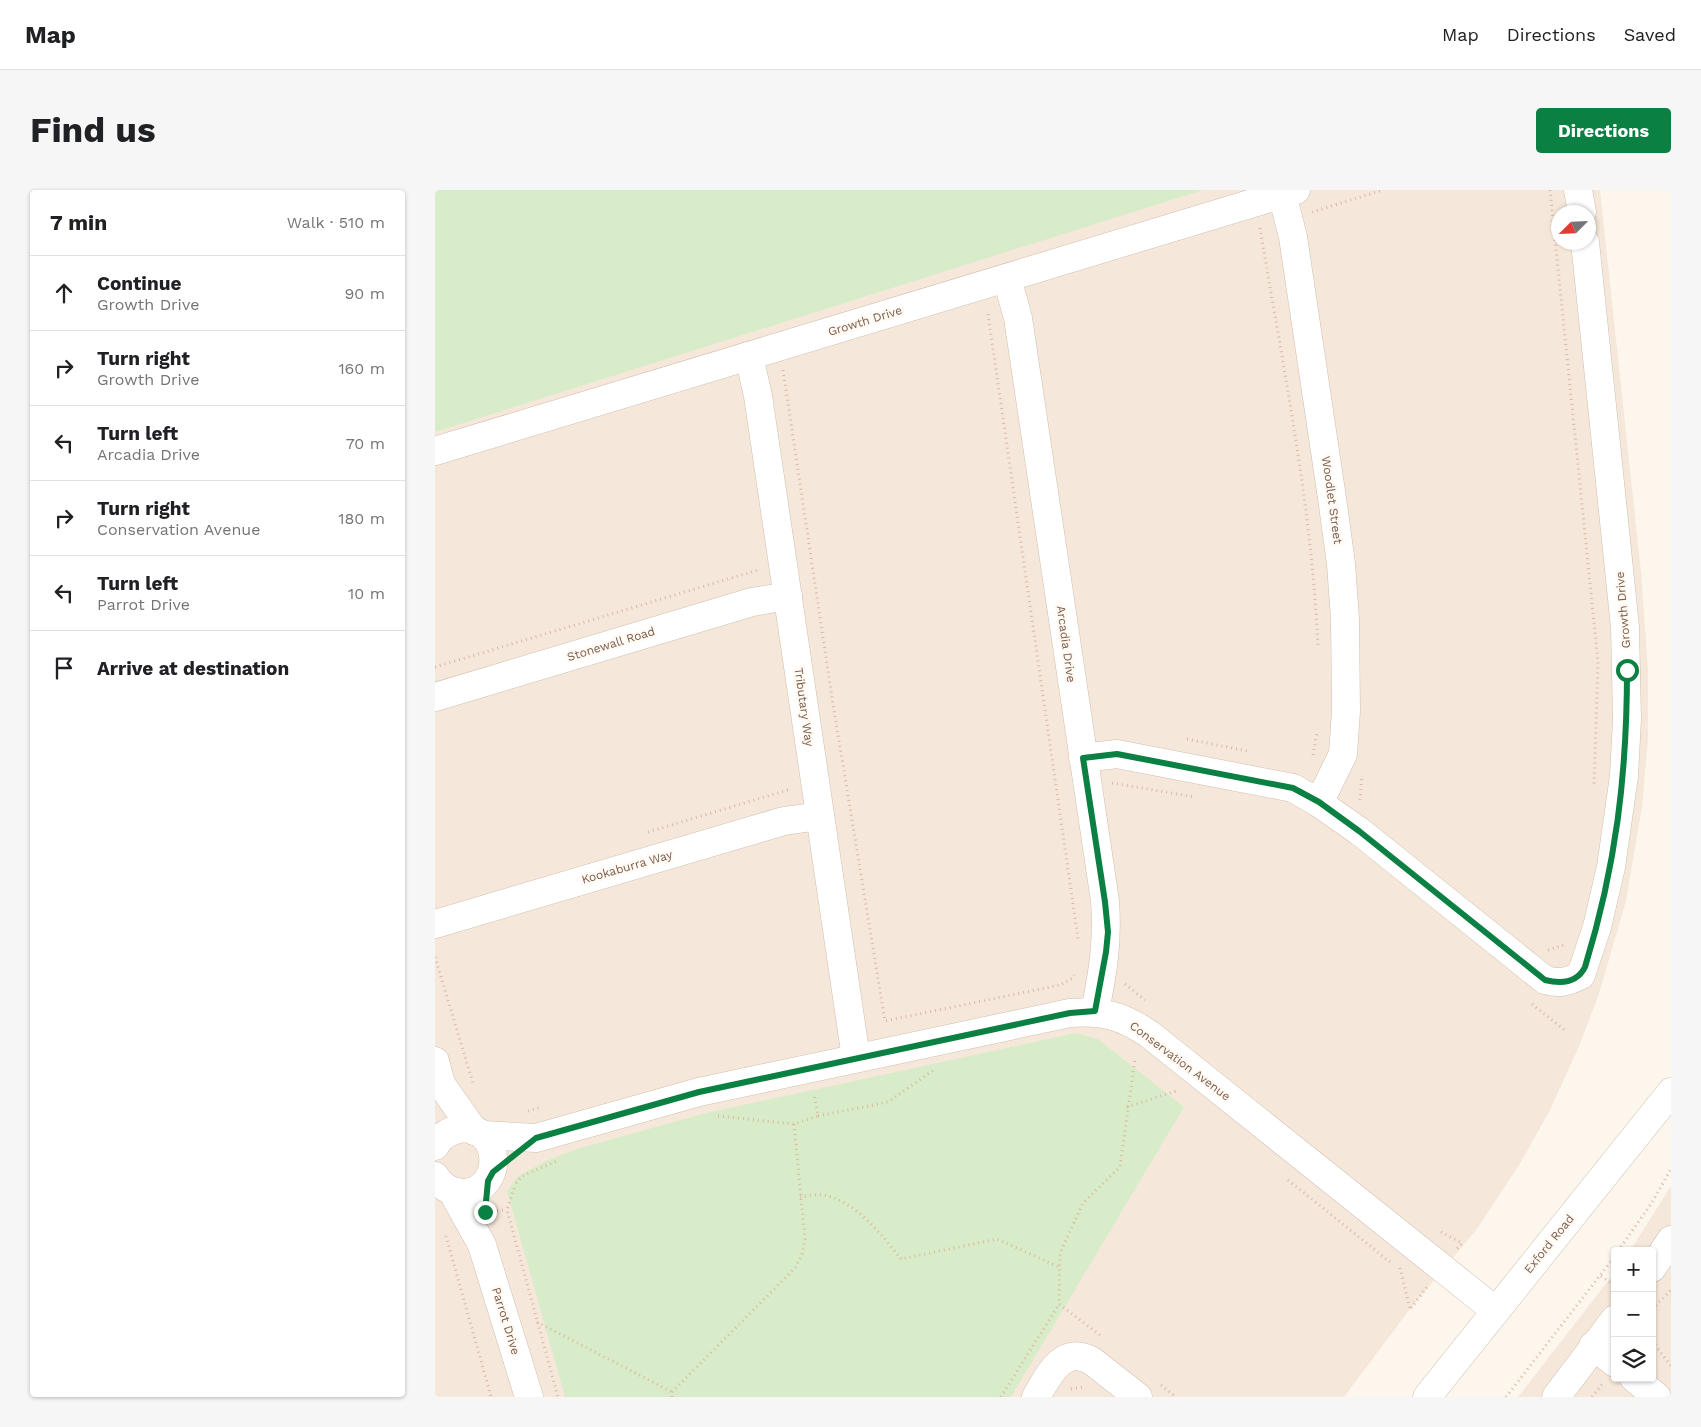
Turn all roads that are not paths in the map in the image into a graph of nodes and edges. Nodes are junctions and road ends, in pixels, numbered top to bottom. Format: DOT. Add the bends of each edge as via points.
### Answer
graph roads {
  1 [pos="1578,190"];
  2 [pos="1289,192"];
  3 [pos="1581,205"];
  4 [pos="1586,250"];
  5 [pos="1007,278"];
  6 [pos="749,356"];
  7 [pos="435,451"];
  8 [pos="788,596"];
  9 [pos="435,697"];
  10 [pos="1083,758"];
  11 [pos="1324,791"];
  12 [pos="821,816"];
  13 [pos="435,924"];
  14 [pos="1095,1011"];
  15 [pos="856,1058"];
  16 [pos="438,1073"];
  17 [pos="1671,1092"];
  18 [pos="478,1133"];
  19 [pos="536,1138"];
  20 [pos="436,1143"];
  21 [pos="491,1176"];
  22 [pos="441,1184"];
  23 [pos="1671,1240"];
  24 [pos="482,1245"];
  25 [pos="1656,1262"];
  26 [pos="1496,1311"];
  27 [pos="1611,1324"];
  28 [pos="1593,1346"];
  29 [pos="1611,1360"];
  30 [pos="1639,1382"];
  31 [pos="529,1397"];
  32 [pos="1036,1397"];
  33 [pos="1138,1397"];
  34 [pos="1427,1397"];
  35 [pos="1556,1397"];
  36 [pos="1657,1397"];
  1 -- 3 [label="street"];
  2 -- 5 [label="street, Growth Drive"];
  2 -- 11 [label="street, Woodlet Street" via="1341,564 1346,655 1343,754"];
  4 -- 11 [label="street, Growth Drive" via="1625,627 1627,719 1624,776 1611,867 1597,927 1581,975 1558,983 1545,980 1359,831"];
  5 -- 6 [label="street, Growth Drive"];
  5 -- 10 [label="street, Arcadia Drive" via="1018,318"];
  6 -- 7 [label="street, Growth Drive"];
  6 -- 8 [label="street, Tributary Way"];
  8 -- 9 [label="street, Stonewall Road" via="752,602"];
  8 -- 12 [label="street, Tributary Way"];
  10 -- 11 [label="street, Growth Drive" via="1117,754 1293,788"];
  10 -- 14 [label="street, Arcadia Drive" via="1108,932"];
  12 -- 13 [label="street, Kookaburra Way" via="784,821"];
  12 -- 15 [label="street, Tributary Way"];
  14 -- 15 [label="street, Conservation Avenue" via="1070,1013"];
  14 -- 26 [label="street, Conservation Avenue" via="1125,1019 1149,1034"];
  15 -- 19 [label="street, Conservation Avenue" via="699,1092"];
  16 -- 18 [label="street"];
  16 -- 20 [label="street"];
  17 -- 26 [label="street, Exford Road"];
  18 -- 19 [label="street, Conservation Avenue"];
  18 -- 20 [label="street, Conservation Avenue" via="464,1128 454,1130"];
  18 -- 21 [label="street, Parrot Drive" via="494,1152"];
  19 -- 21 [label="street, Conservation Avenue"];
  21 -- 22 [label="street, Conservation Avenue" via="472,1191 461,1193"];
  21 -- 24 [label="street, Parrot Drive"];
  22 -- 24 [label="street, Parrot Drive"];
  23 -- 25 [label="street"];
  24 -- 31 [label="street, Parrot Drive"];
  26 -- 34 [label="street, Exford Road"];
  27 -- 28 [label="street"];
  28 -- 29 [label="street"];
  28 -- 35 [label="street"];
  30 -- 36 [label="street"];
  32 -- 33 [label="street" via="1053,1368 1074,1355 1085,1356"];
}
